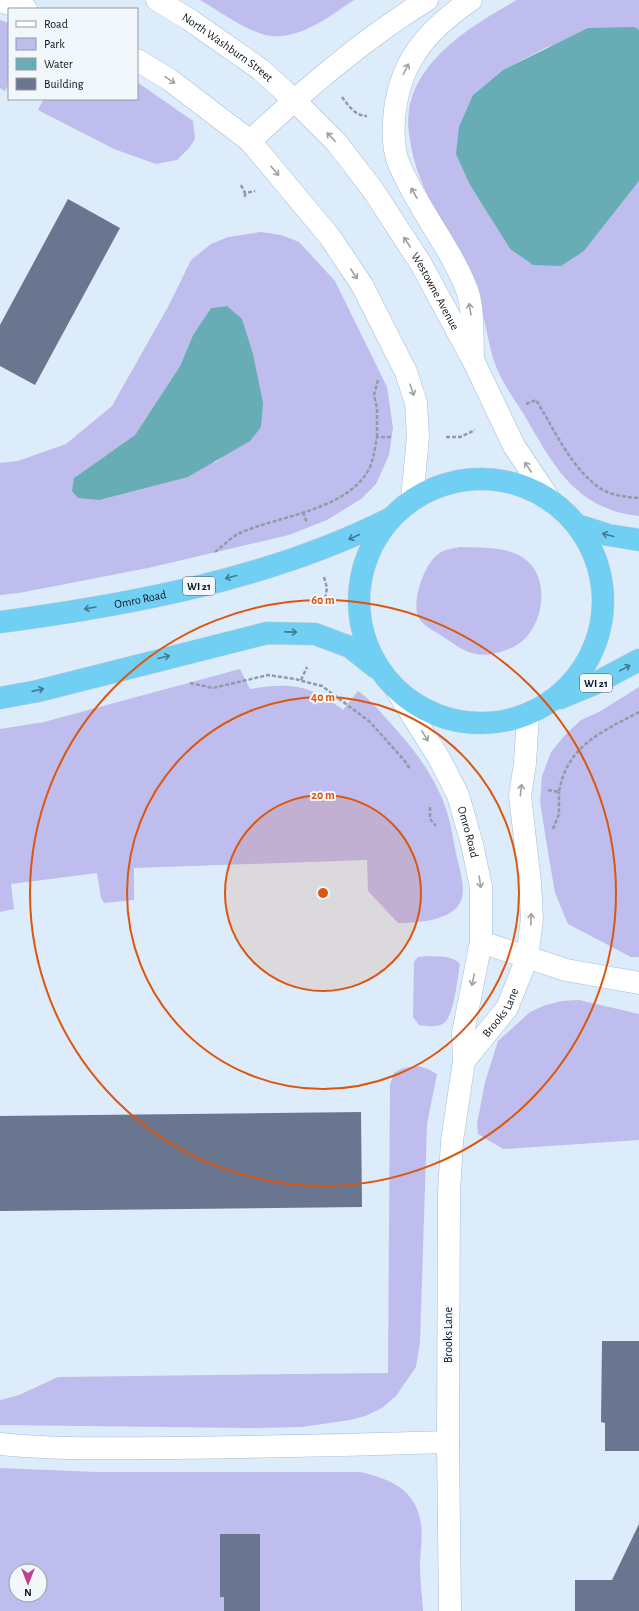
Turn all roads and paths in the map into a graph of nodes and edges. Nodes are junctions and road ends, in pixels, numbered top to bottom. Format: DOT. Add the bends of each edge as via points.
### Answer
graph roads {
  1 [pos="157,0"];
  2 [pos="427,0"];
  3 [pos="471,0"];
  4 [pos="0,1"];
  5 [pos="23,8"];
  6 [pos="138,61"];
  7 [pos="340,95"];
  8 [pos="294,100"];
  9 [pos="353,110"];
  10 [pos="348,114"];
  11 [pos="370,116"];
  12 [pos="250,141"];
  13 [pos="241,185"];
  14 [pos="261,187"];
  15 [pos="245,193"];
  16 [pos="245,198"];
  17 [pos="474,362"];
  18 [pos="374,395"];
  19 [pos="522,406"];
  20 [pos="481,428"];
  21 [pos="377,437"];
  22 [pos="395,437"];
  23 [pos="445,437"];
  24 [pos="639,498"];
  25 [pos="412,499"];
  26 [pos="550,500"];
  27 [pos="303,512"];
  28 [pos="389,519"];
  29 [pos="577,525"];
  30 [pos="308,528"];
  31 [pos="238,534"];
  32 [pos="639,540"];
  33 [pos="322,571"];
  34 [pos="324,605"];
  35 [pos="0,622"];
  36 [pos="639,660"];
  37 [pos="307,667"];
  38 [pos="379,670"];
  39 [pos="301,680"];
  40 [pos="213,688"];
  41 [pos="397,691"];
  42 [pos="0,698"];
  43 [pos="552,701"];
  44 [pos="639,712"];
  45 [pos="528,714"];
  46 [pos="412,773"];
  47 [pos="541,789"];
  48 [pos="427,799"];
  49 [pos="437,804"];
  50 [pos="481,942"];
  51 [pos="527,958"];
  52 [pos="639,983"];
  53 [pos="464,1061"];
  54 [pos="448,1442"];
  55 [pos="0,1444"];
  56 [pos="450,1611"];
  1 -- 8 [label="street, North Washburn Street" via="260,69"];
  2 -- 8 [label="street" via="352,51"];
  17 -- 3 [label="street, one-way" via="472,318 467,291 399,164 393,135 395,100 404,71 421,44 445,18"];
  4 -- 5 [label="street"];
  6 -- 12 [label="street, one-way" via="170,80"];
  7 -- 9 [label="path"];
  8 -- 12 [label="street"];
  17 -- 8 [label="street, Westowne Avenue, one-way" via="421,264 373,190 336,142"];
  9 -- 10 [label="path"];
  9 -- 11 [label="path" via="362,116"];
  12 -- 25 [label="street, one-way" via="330,238 362,285 406,372 416,403 418,423"];
  13 -- 15 [label="path"];
  14 -- 15 [label="path"];
  15 -- 16 [label="path"];
  26 -- 17 [label="street, Westowne Avenue, one-way" via="514,446"];
  18 -- 21 [label="path" via="377,408"];
  19 -- 24 [label="path" via="536,400 571,457 590,480 604,491"];
  20 -- 23 [label="path" via="460,437"];
  21 -- 22 [label="path"];
  21 -- 27 [label="path" via="370,467 361,480 338,498"];
  25 -- 26 [label="highway" via="445,484 481,479 517,484"];
  25 -- 28 [label="highway"];
  26 -- 29 [label="highway"];
  27 -- 30 [label="path"];
  27 -- 31 [label="path"];
  28 -- 35 [label="highway, Omro Road / WI 21, one-way" via="352,538 261,569 190,588 93,608"];
  28 -- 38 [label="highway" via="367,554 358,593 362,633"];
  32 -- 29 [label="highway, one-way" via="608,535"];
  29 -- 43 [label="highway" via="596,560 604,599 598,638 580,673"];
  33 -- 34 [label="path" via="327,588"];
  43 -- 36 [label="highway, WI 21, one-way" via="594,684"];
  37 -- 39 [label="path"];
  38 -- 41 [label="highway"];
  42 -- 38 [label="highway, one-way" via="267,633 315,634 350,646"];
  39 -- 40 [label="path" via="268,675"];
  39 -- 46 [label="path" via="322,686 370,722 404,760"];
  41 -- 45 [label="highway" via="426,711 459,722 494,723"];
  41 -- 50 [label="street, Omro Road, one-way" via="439,758 458,795 481,887"];
  43 -- 45 [label="highway"];
  44 -- 47 [label="path" via="600,733 578,749 561,780 559,792"];
  51 -- 45 [label="street, one-way" via="532,919 520,796"];
  48 -- 49 [label="path" via="430,806"];
  50 -- 51 [label="street"];
  50 -- 53 [label="street, Brooks Lane, one-way" via="463,1033"];
  51 -- 52 [label="street" via="566,970"];
  51 -- 53 [label="street, Brooks Lane" via="507,1008"];
  53 -- 54 [label="street, Brooks Lane" via="452,1141 449,1192"];
  54 -- 55 [label="street" via="302,1447 149,1448 34,1448"];
  54 -- 56 [label="street, Brooks Lane"];
}
